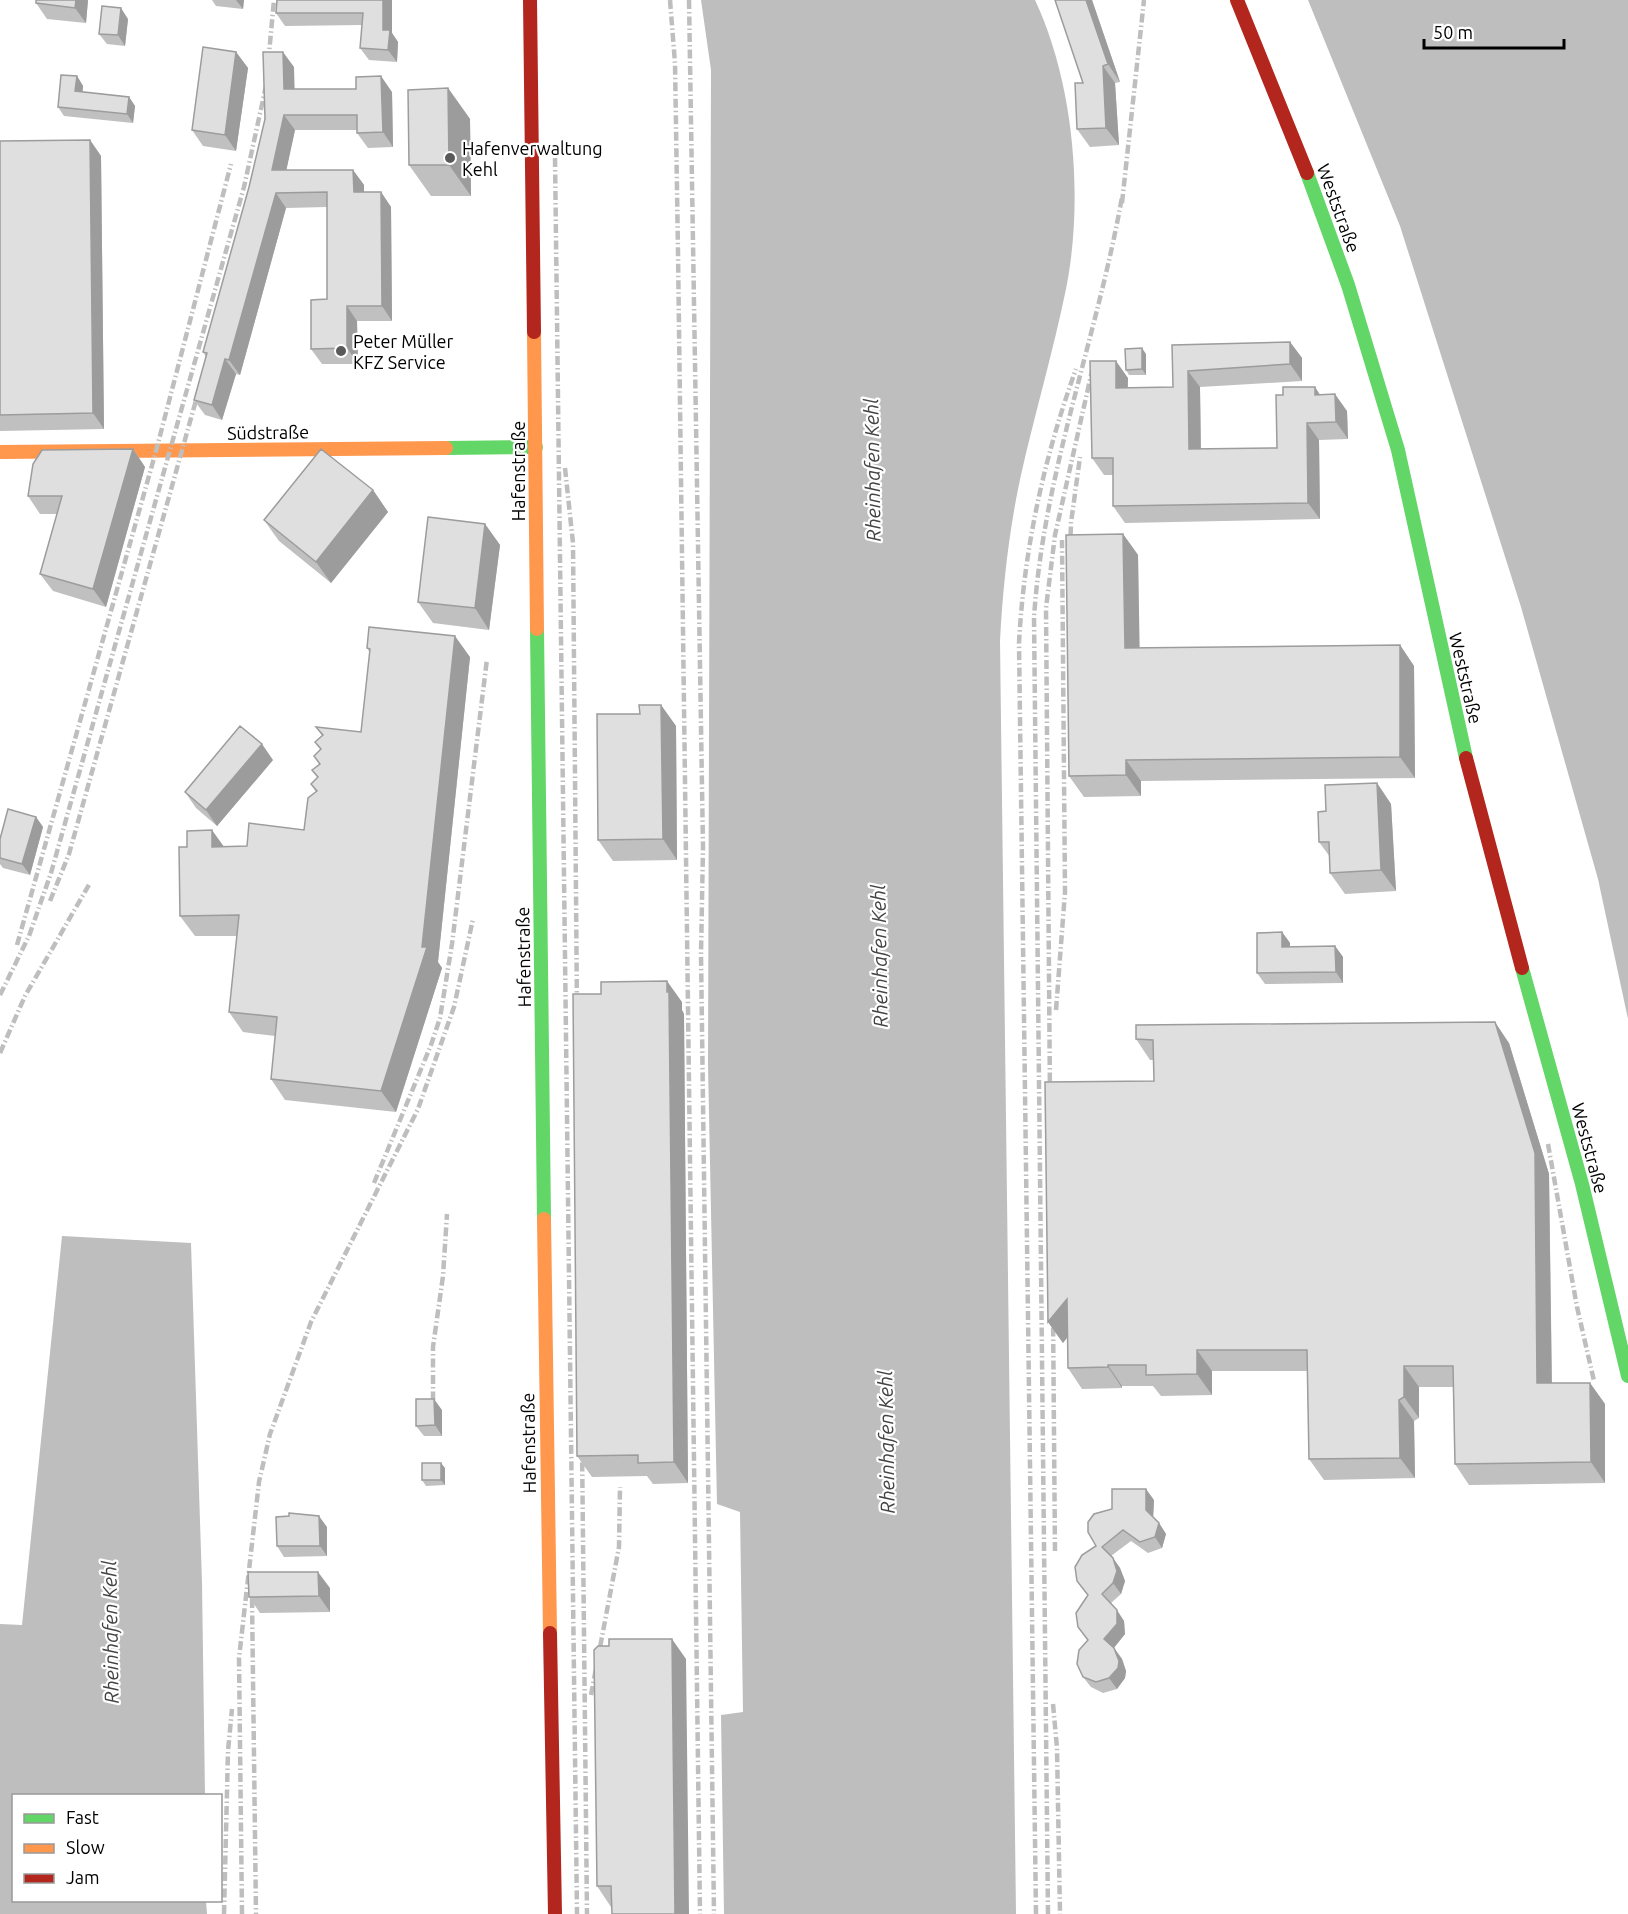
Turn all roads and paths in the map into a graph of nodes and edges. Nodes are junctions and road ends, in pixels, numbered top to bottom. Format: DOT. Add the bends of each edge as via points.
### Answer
graph roads {
  1 [pos="530,0"];
  2 [pos="1236,0"];
  3 [pos="536,447"];
  4 [pos="0,452"];
  5 [pos="1628,1376"];
  6 [pos="555,1914"];
  1 -- 3 [label="street, Hafenstraße"];
  2 -- 5 [label="street, Weststraße" via="1294,138 1348,285 1398,450 1484,832 1582,1184"];
  3 -- 4 [label="street, Südstraße"];
  3 -- 6 [label="street, Hafenstraße"];
}
